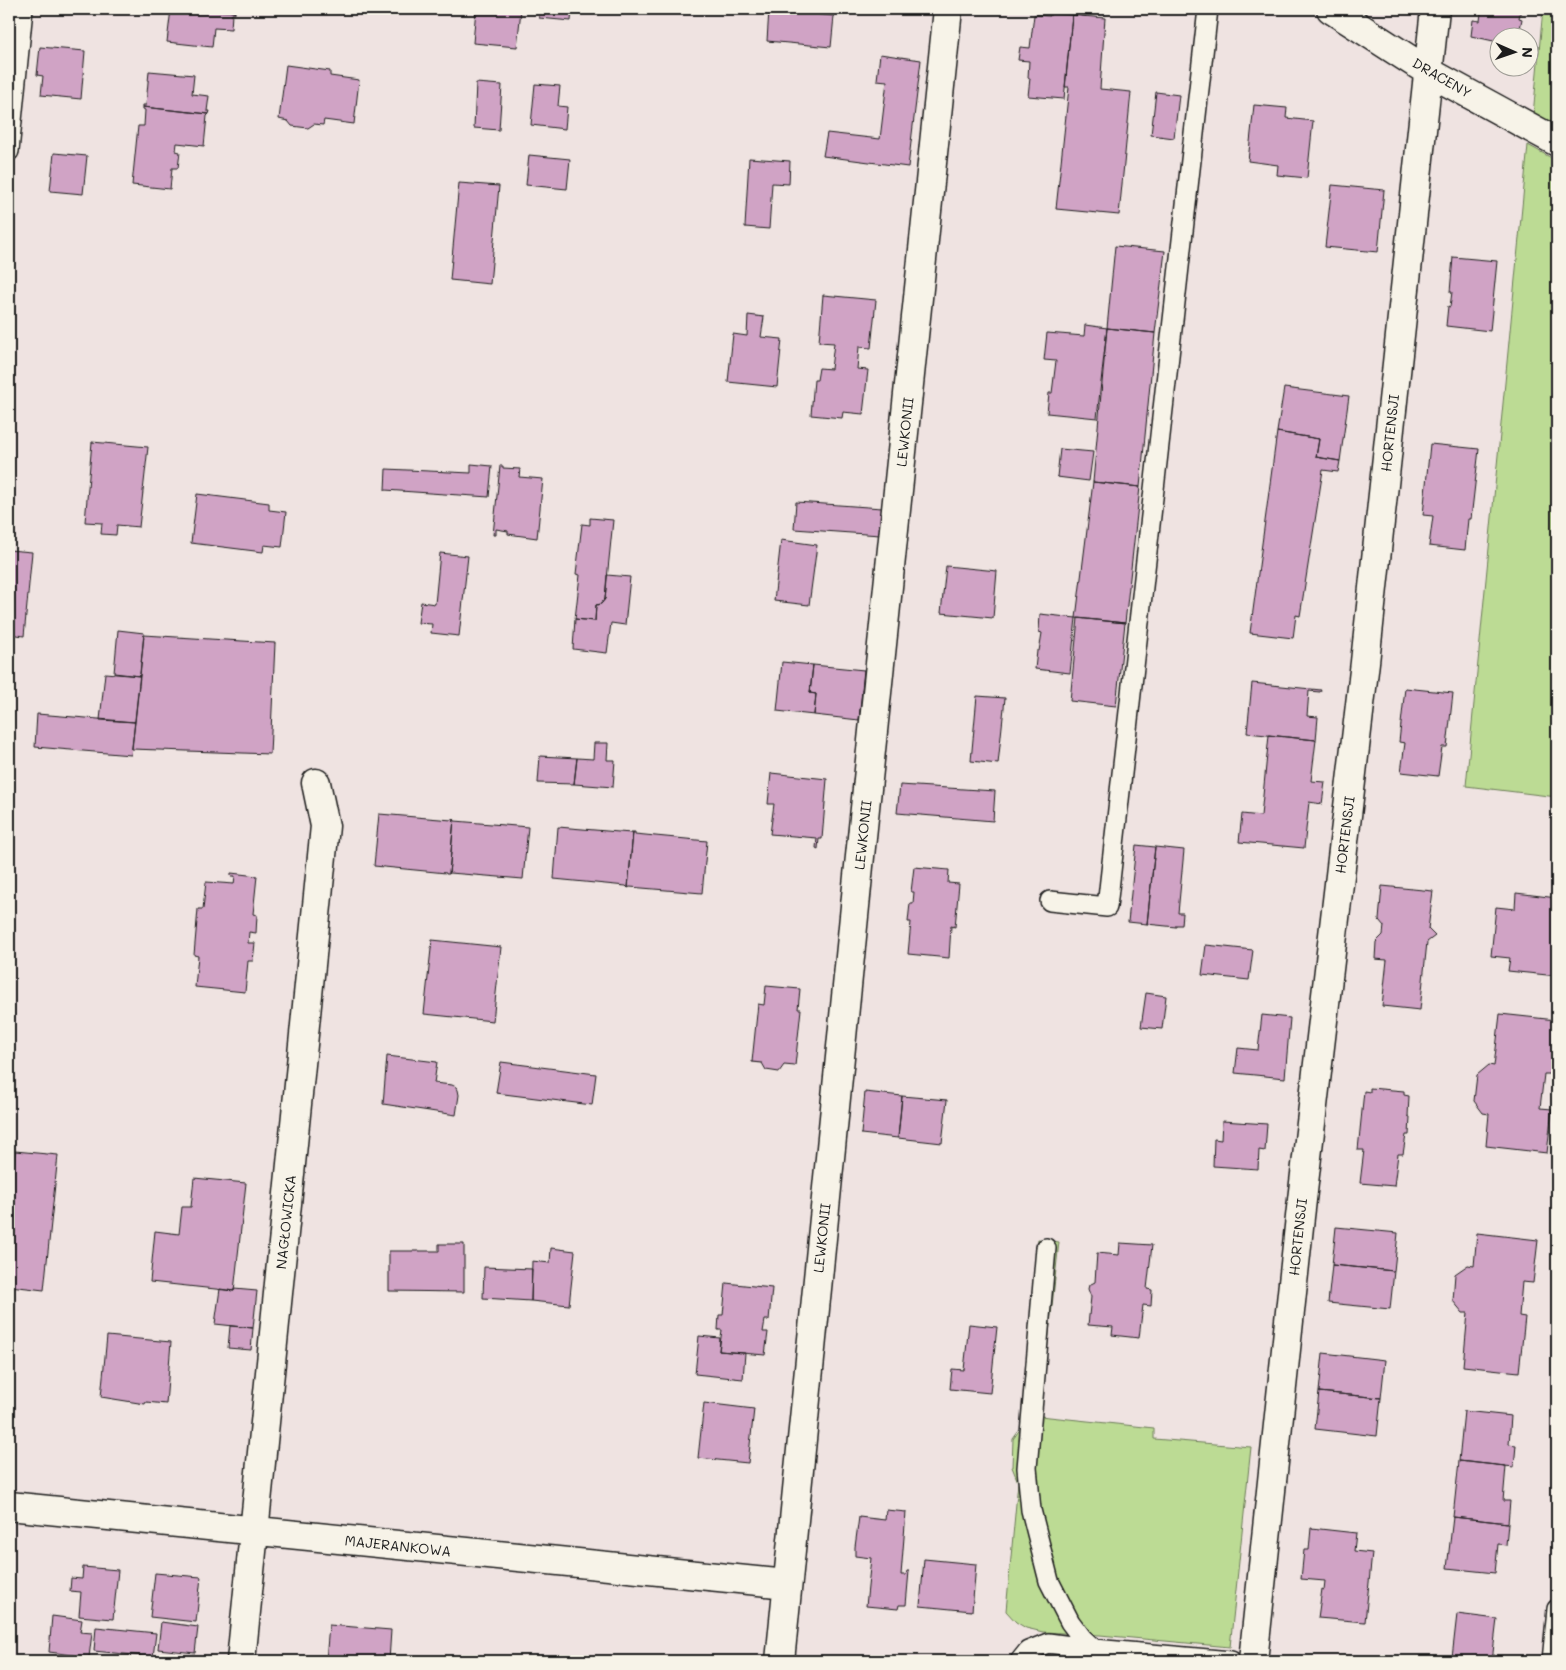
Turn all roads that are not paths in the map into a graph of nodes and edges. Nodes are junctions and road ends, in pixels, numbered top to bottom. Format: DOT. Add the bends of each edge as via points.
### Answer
graph roads {
  1 [pos="23,9"];
  2 [pos="948,9"];
  3 [pos="1208,9"];
  4 [pos="1331,9"];
  5 [pos="1435,9"];
  6 [pos="1429,72"];
  7 [pos="1557,142"];
  8 [pos="9,150"];
  9 [pos="316,782"];
  10 [pos="1050,901"];
  11 [pos="1046,1248"];
  12 [pos="9,1506"];
  13 [pos="255,1532"];
  14 [pos="787,1584"];
  15 [pos="1557,1609"];
  16 [pos="1091,1655"];
  17 [pos="241,1661"];
  18 [pos="780,1661"];
  19 [pos="1020,1661"];
  20 [pos="1231,1661"];
  21 [pos="1253,1661"];
  22 [pos="1552,1661"];
  1 -- 8 [label="lane"];
  2 -- 14 [label="street, LEWKONII"];
  3 -- 10 [label="lane" via="1107,907"];
  4 -- 6 [label="street, DRACENY"];
  5 -- 6 [label="street, HORTENSJI"];
  6 -- 7 [label="street, DRACENY"];
  6 -- 21 [label="street, HORTENSJI"];
  9 -- 13 [label="street, NAGŁOWICKA" via="325,826"];
  11 -- 16 [label="lane" via="1027,1468 1031,1510 1049,1581"];
  12 -- 13 [label="street, MAJERANKOWA"];
  13 -- 14 [label="street, MAJERANKOWA"];
  13 -- 17 [label="street, NAGŁOWICKA"];
  14 -- 18 [label="street, LEWKONII"];
  15 -- 22 [label="lane"];
  16 -- 19 [label="lane" via="1048,1643 1028,1650"];
  16 -- 20 [label="lane"];
}
